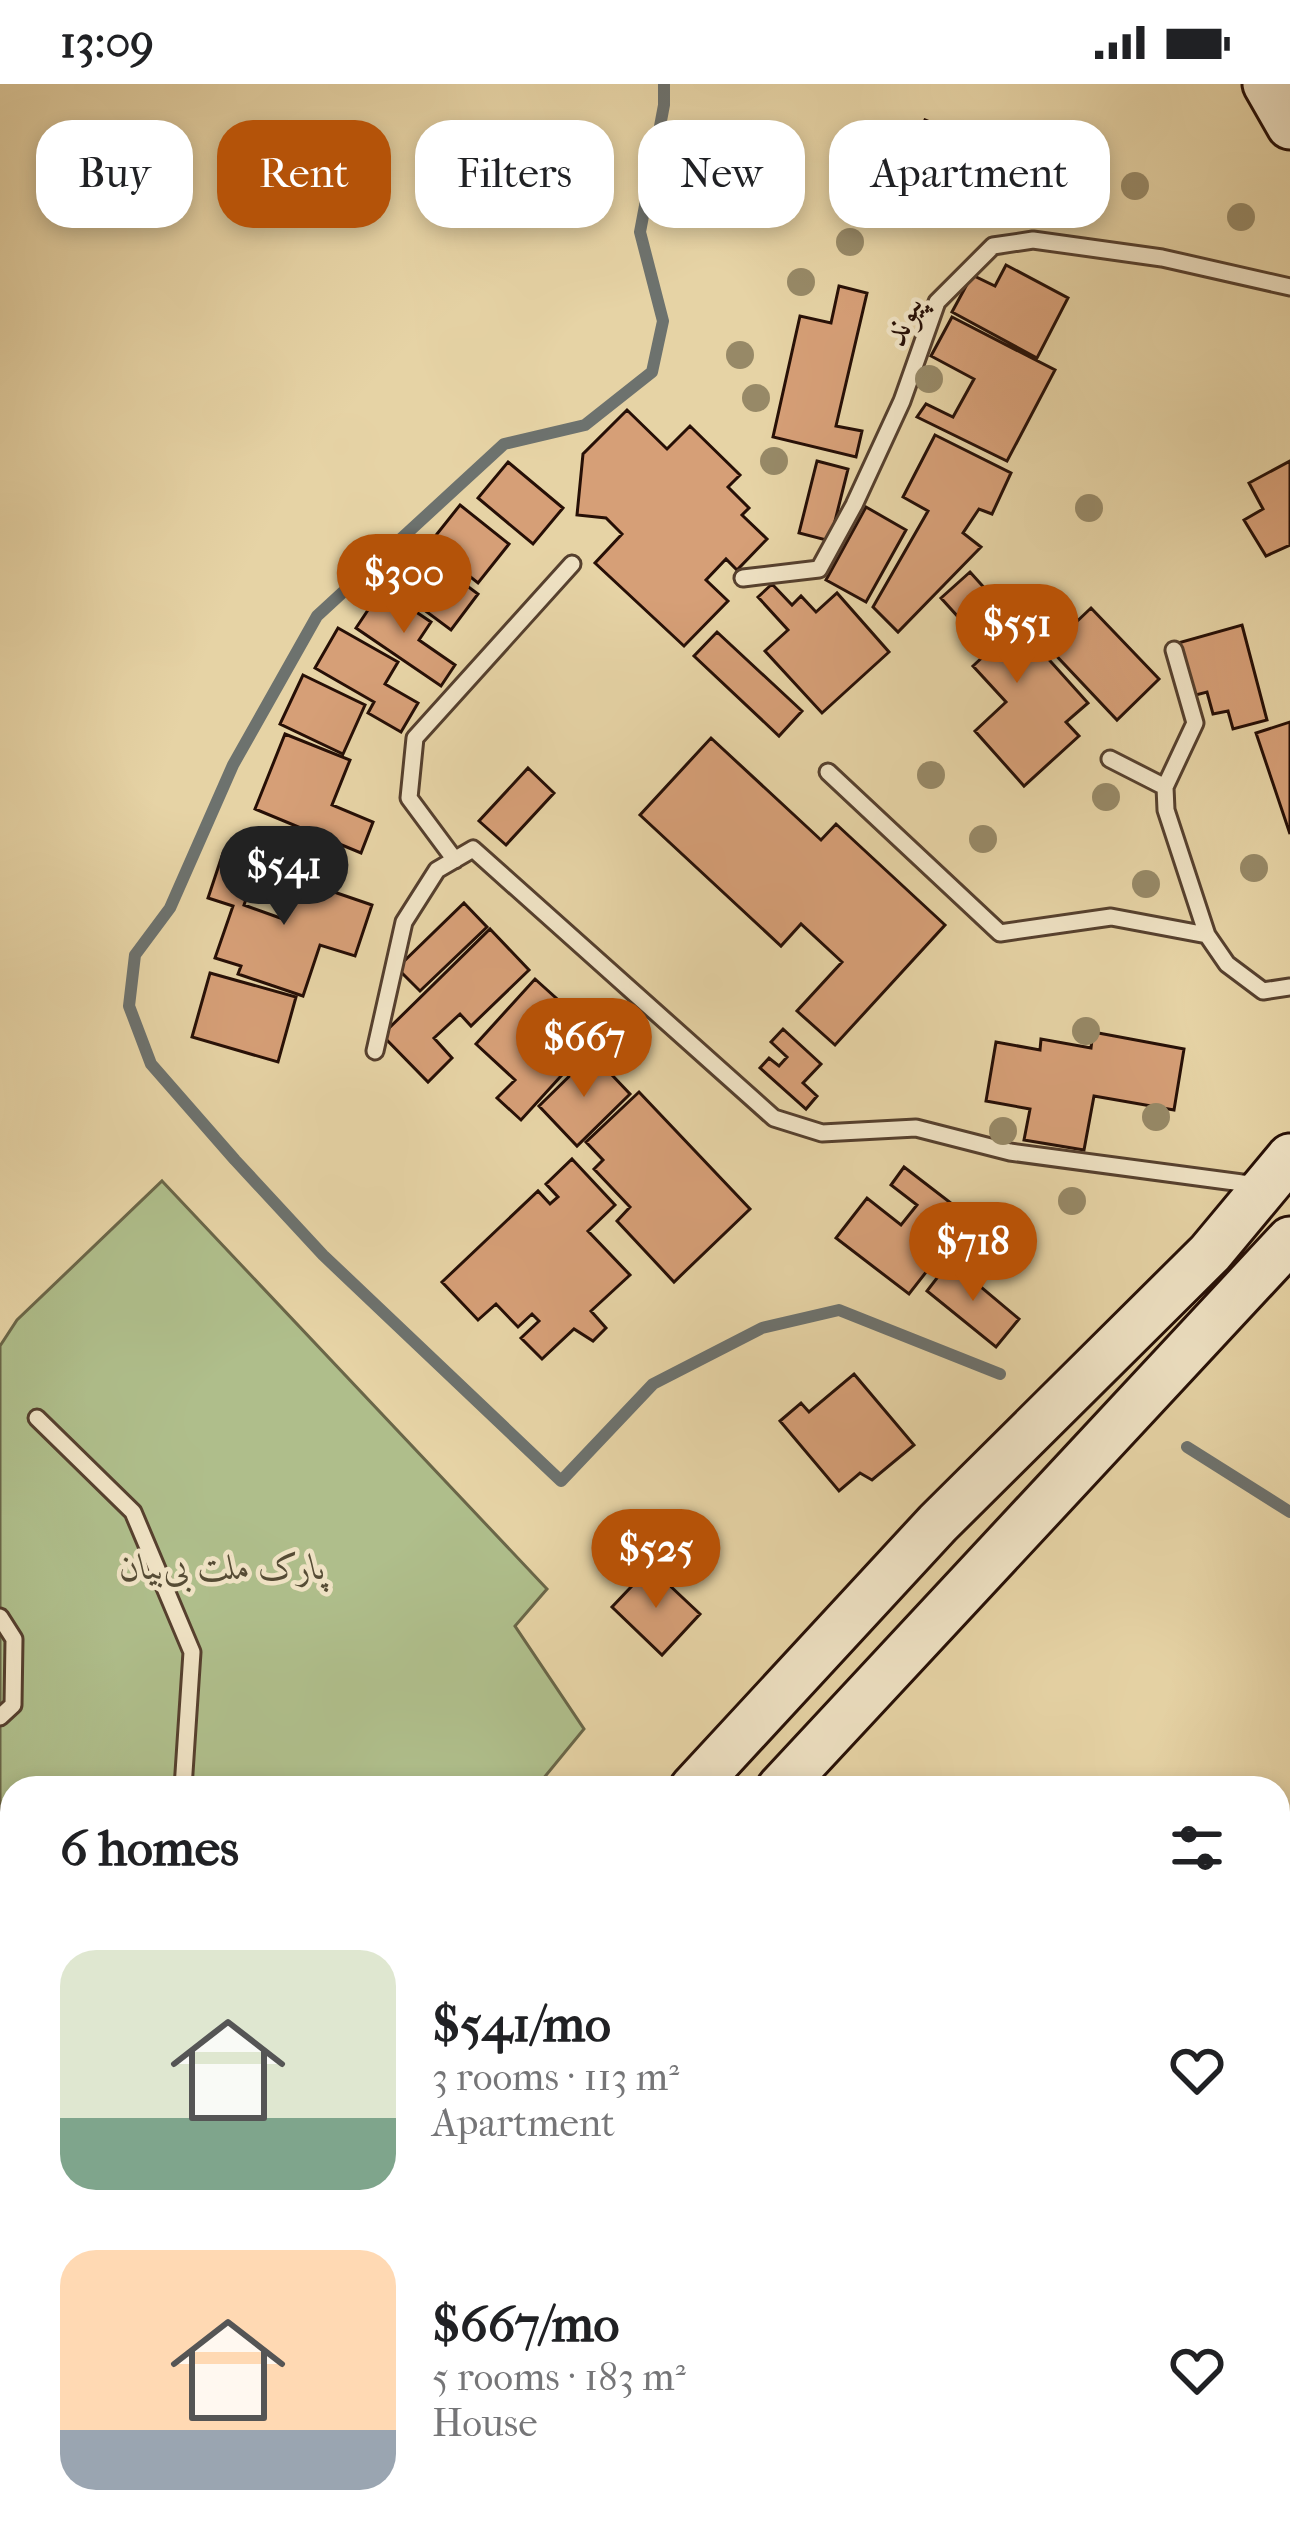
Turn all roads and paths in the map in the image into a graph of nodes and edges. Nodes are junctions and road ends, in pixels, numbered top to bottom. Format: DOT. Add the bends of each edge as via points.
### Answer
graph roads {
  1 [pos="1266,84"];
  2 [pos="1290,125"];
  3 [pos="1290,287"];
  4 [pos="572,564"];
  5 [pos="743,578"];
  6 [pos="1174,650"];
  7 [pos="1110,759"];
  8 [pos="828,772"];
  9 [pos="1165,787"];
  10 [pos="455,860"];
  11 [pos="1207,935"];
  12 [pos="1290,988"];
  13 [pos="375,1051"];
  14 [pos="1278,1172"];
  15 [pos="1290,1240"];
  16 [pos="38,1418"];
  17 [pos="938,1523"];
  18 [pos="982,1570"];
  19 [pos="0,1617"];
  20 [pos="0,1718"];
  21 [pos="184,1776"];
  22 [pos="704,1776"];
  23 [pos="791,1776"];
  1 -- 2 [label="main road"];
  3 -- 5 [label="lane, پیوند" via="1034,240 993,246 937,302 902,401 819,569"];
  4 -- 10 [label="lane" via="415,738 409,798"];
  6 -- 9 [label="lane" via="1195,723"];
  7 -- 9 [label="lane"];
  8 -- 11 [label="lane" via="1000,933 1111,917"];
  9 -- 11 [label="lane"];
  10 -- 13 [label="lane" via="437,869 404,922"];
  10 -- 14 [label="lane" via="473,849 774,1118 822,1133 916,1128 1010,1152"];
  11 -- 12 [label="lane" via="1227,964 1263,991"];
  14 -- 17 [label="main road" via="1210,1252"];
  15 -- 18 [label="main road"];
  16 -- 21 [label="lane" via="133,1512 192,1652"];
  17 -- 18 [label="main road"];
  17 -- 22 [label="main road"];
  18 -- 23 [label="main road"];
  19 -- 20 [label="lane" via="14,1639 14,1705"];
}
